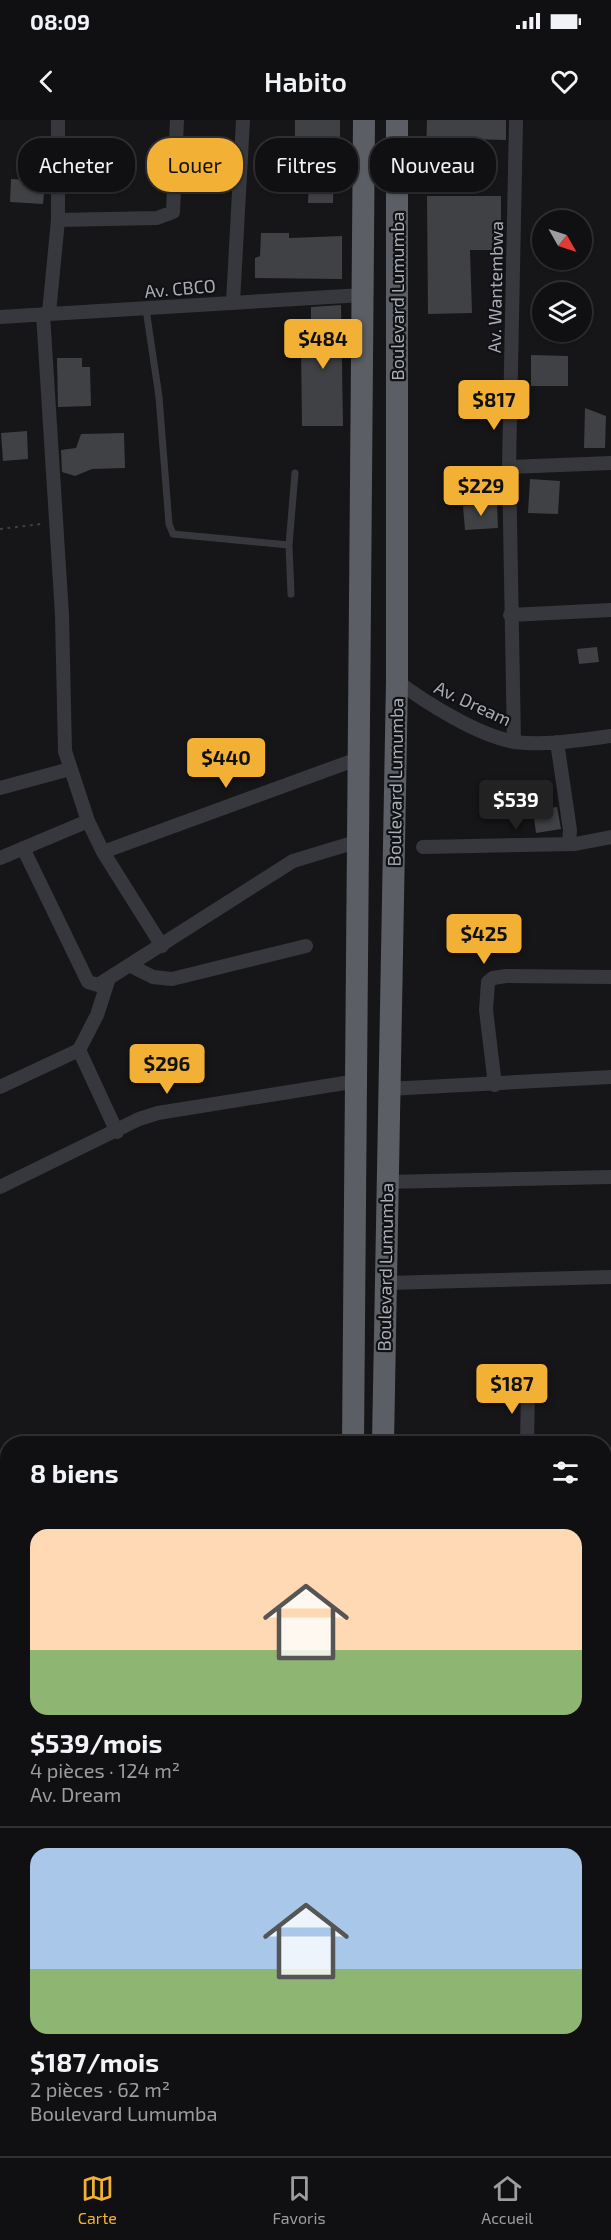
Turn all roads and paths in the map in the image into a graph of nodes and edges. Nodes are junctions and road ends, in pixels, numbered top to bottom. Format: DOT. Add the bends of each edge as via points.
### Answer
graph roads {
  1 [pos="58,120"];
  2 [pos="177,120"];
  3 [pos="243,120"];
  4 [pos="364,120"];
  5 [pos="397,120"];
  6 [pos="516,120"];
  7 [pos="58,220"];
  8 [pos="363,295"];
  9 [pos="233,302"];
  10 [pos="146,309"];
  11 [pos="46,314"];
  12 [pos="0,317"];
  13 [pos="611,463"];
  14 [pos="509,467"];
  15 [pos="295,473"];
  16 [pos="56,523"];
  17 [pos="0,529"];
  18 [pos="289,545"];
  19 [pos="291,594"];
  20 [pos="611,610"];
  21 [pos="510,615"];
  22 [pos="397,681"];
  23 [pos="611,736"];
  24 [pos="514,742"];
  25 [pos="557,742"];
  26 [pos="360,758"];
  27 [pos="70,769"];
  28 [pos="0,788"];
  29 [pos="88,821"];
  30 [pos="611,837"];
  31 [pos="359,840"];
  32 [pos="569,844"];
  33 [pos="423,846"];
  34 [pos="23,849"];
  35 [pos="103,852"];
  36 [pos="0,858"];
  37 [pos="162,946"];
  38 [pos="306,946"];
  39 [pos="132,966"];
  40 [pos="611,976"];
  41 [pos="108,981"];
  42 [pos="79,1050"];
  43 [pos="611,1077"];
  44 [pos="357,1081"];
  45 [pos="495,1085"];
  46 [pos="0,1087"];
  47 [pos="388,1089"];
  48 [pos="117,1132"];
  49 [pos="611,1177"];
  50 [pos="386,1182"];
  51 [pos="0,1187"];
  52 [pos="611,1277"];
  53 [pos="386,1283"];
  54 [pos="528,1388"];
  55 [pos="353,1436"];
  56 [pos="383,1436"];
  57 [pos="527,1436"];
  1 -- 7 [label="street"];
  2 -- 7 [label="street" via="173,212 157,218"];
  3 -- 9 [label="street"];
  4 -- 8 [label="highway, Boulevard Lumumba"];
  5 -- 22 [label="highway, Boulevard Lumumba"];
  6 -- 14 [label="street, Av. Wantembwa"];
  7 -- 11 [label="street"];
  8 -- 9 [label="street, Av. CBCO"];
  8 -- 26 [label="highway, Boulevard Lumumba"];
  9 -- 10 [label="street, Av. CBCO"];
  10 -- 11 [label="street, Av. CBCO"];
  10 -- 18 [label="lane" via="173,534"];
  11 -- 12 [label="street, Av. CBCO"];
  11 -- 16 [label="street"];
  13 -- 14 [label="street"];
  14 -- 21 [label="street, Av. Wantembwa"];
  15 -- 18 [label="lane"];
  16 -- 17 [label="path"];
  16 -- 27 [label="street" via="63,615 63,739"];
  18 -- 19 [label="lane"];
  20 -- 21 [label="street"];
  21 -- 24 [label="street, Av. Wantembwa"];
  22 -- 24 [label="street, Av. Dream" via="438,709"];
  22 -- 47 [label="highway, Boulevard Lumumba"];
  23 -- 25 [label="street, Av. Dream"];
  24 -- 25 [label="street, Av. Dream"];
  25 -- 32 [label="street"];
  26 -- 31 [label="highway, Boulevard Lumumba"];
  26 -- 35 [label="street"];
  27 -- 28 [label="street"];
  27 -- 29 [label="street"];
  29 -- 34 [label="street"];
  29 -- 35 [label="street"];
  30 -- 32 [label="street"];
  31 -- 37 [label="street" via="293,861"];
  31 -- 44 [label="highway, Boulevard Lumumba"];
  32 -- 33 [label="street"];
  34 -- 36 [label="street"];
  34 -- 41 [label="street" via="88,981 98,985"];
  35 -- 37 [label="street"];
  37 -- 39 [label="street"];
  38 -- 39 [label="street" via="172,978 153,977"];
  39 -- 41 [label="street"];
  40 -- 45 [label="street" via="506,976 488,982 486,1010"];
  41 -- 42 [label="street"];
  42 -- 46 [label="street"];
  42 -- 48 [label="street"];
  43 -- 45 [label="street"];
  44 -- 48 [label="street" via="178,1109 139,1119"];
  44 -- 55 [label="highway, Boulevard Lumumba"];
  45 -- 47 [label="street"];
  47 -- 50 [label="highway, Boulevard Lumumba"];
  48 -- 51 [label="street"];
  49 -- 50 [label="street"];
  50 -- 53 [label="highway, Boulevard Lumumba"];
  52 -- 53 [label="street"];
  53 -- 56 [label="highway, Boulevard Lumumba"];
  54 -- 57 [label="street"];
}
